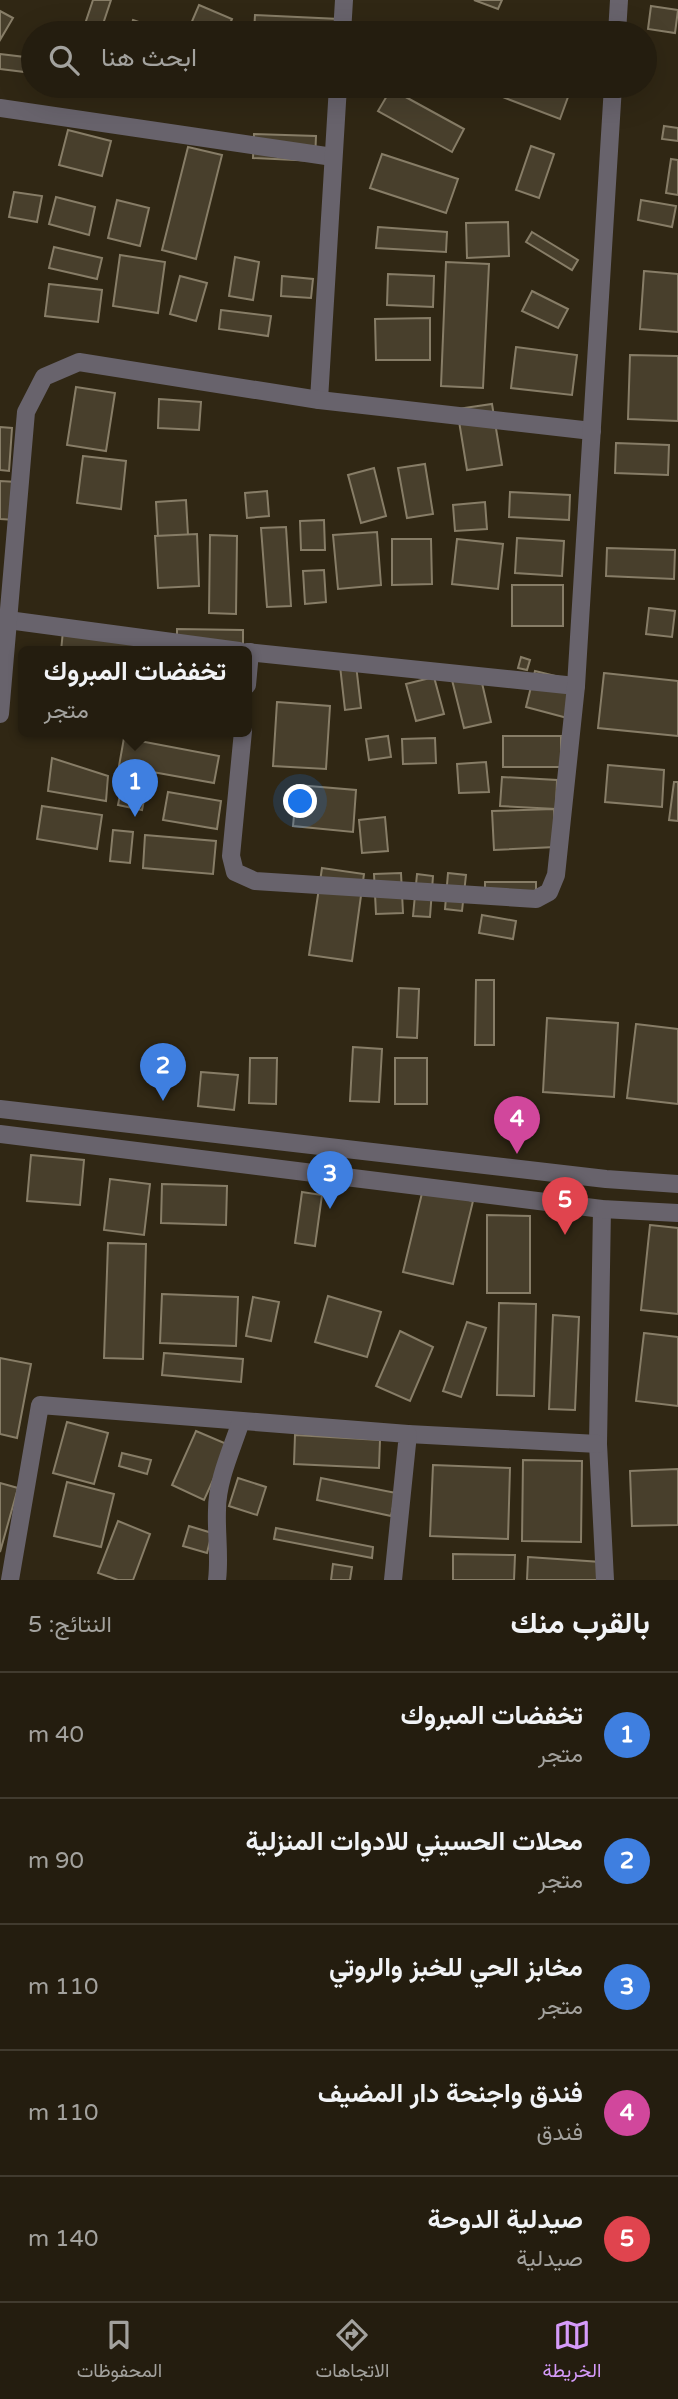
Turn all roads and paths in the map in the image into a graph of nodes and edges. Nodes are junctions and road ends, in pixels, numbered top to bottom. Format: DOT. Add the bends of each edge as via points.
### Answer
graph roads {
  1 [pos="344,0"];
  2 [pos="619,0"];
  3 [pos="343,21"];
  4 [pos="618,21"];
  5 [pos="337,98"];
  6 [pos="612,98"];
  7 [pos="0,108"];
  8 [pos="332,157"];
  9 [pos="319,400"];
  10 [pos="592,431"];
  11 [pos="8,620"];
  12 [pos="201,646"];
  13 [pos="252,653"];
  14 [pos="576,686"];
  15 [pos="0,713"];
  16 [pos="242,737"];
  17 [pos="0,1109"];
  18 [pos="0,1134"];
  19 [pos="678,1184"];
  20 [pos="602,1209"];
  21 [pos="678,1213"];
  22 [pos="242,1421"];
  23 [pos="408,1434"];
  24 [pos="598,1444"];
  25 [pos="10,1580"];
  26 [pos="217,1580"];
  27 [pos="393,1580"];
  28 [pos="605,1580"];
  1 -- 3 [label="street"];
  2 -- 4 [label="street"];
  5 -- 8 [label="street"];
  6 -- 10 [label="street"];
  7 -- 8 [label="street"];
  8 -- 9 [label="street"];
  9 -- 10 [label="street"];
  9 -- 11 [label="street" via="79,362 44,377 26,412"];
  10 -- 14 [label="street"];
  11 -- 12 [label="street"];
  11 -- 15 [label="street"];
  13 -- 14 [label="street"];
  14 -- 16 [label="street" via="556,875 548,892 536,899 255,881 235,873 231,856"];
  17 -- 19 [label="street"];
  18 -- 20 [label="street"];
  20 -- 21 [label="street"];
  20 -- 24 [label="street"];
  22 -- 23 [label="street"];
  22 -- 25 [label="street" via="40,1405"];
  22 -- 26 [label="street" via="216,1509"];
  23 -- 24 [label="street"];
  23 -- 27 [label="street"];
  24 -- 28 [label="street"];
}
